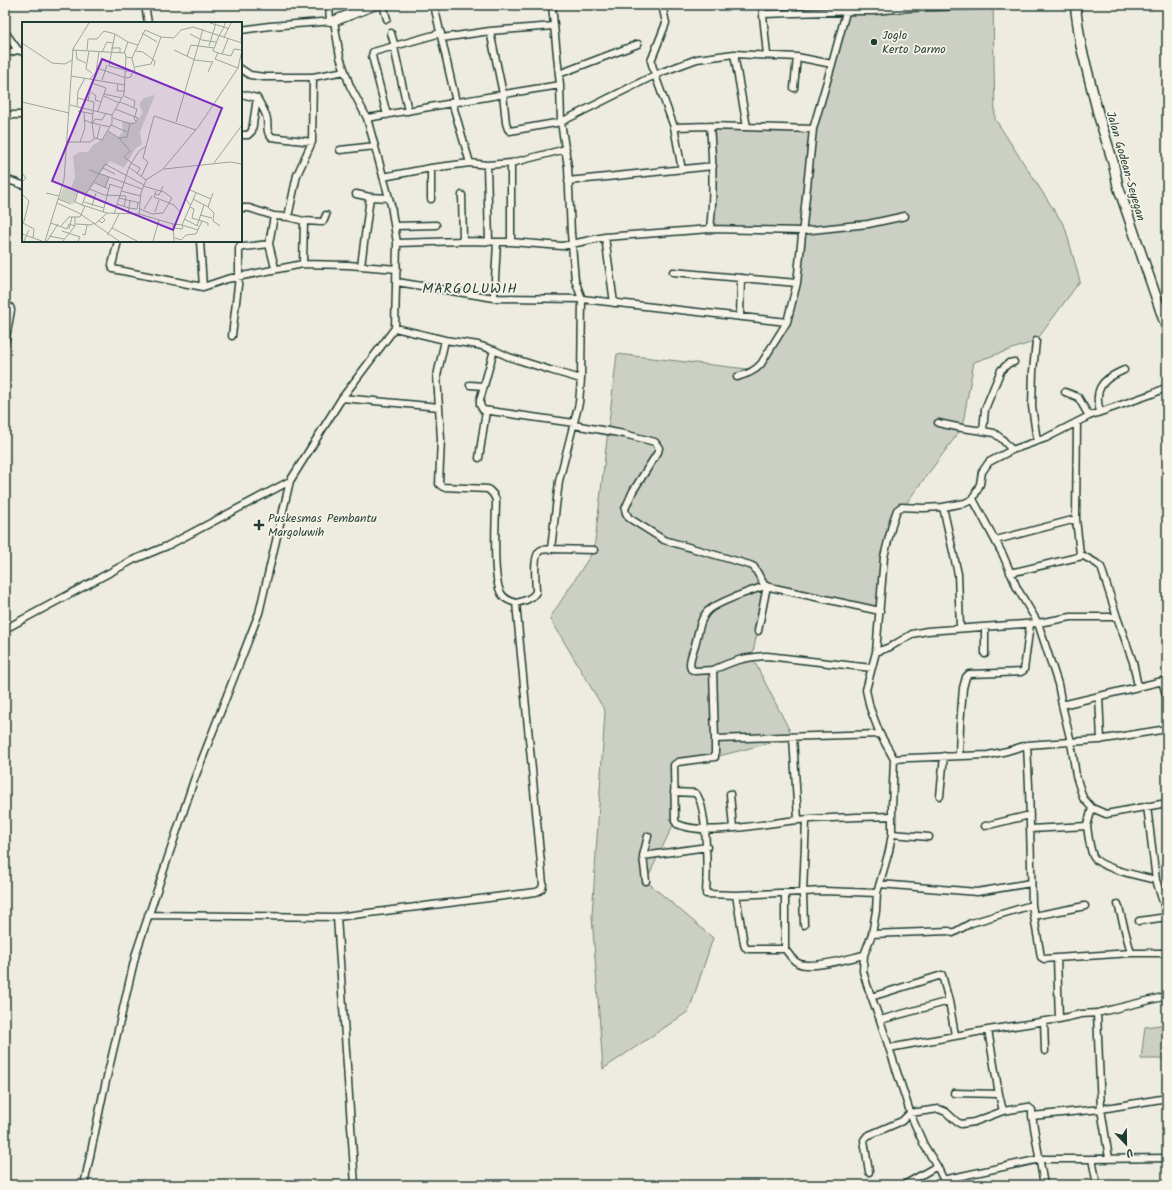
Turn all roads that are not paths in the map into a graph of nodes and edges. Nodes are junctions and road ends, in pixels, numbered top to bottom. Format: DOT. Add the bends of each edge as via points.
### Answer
graph roads {
  1 [pos="145,5"];
  2 [pos="328,5"];
  3 [pos="374,5"];
  4 [pos="383,5"];
  5 [pos="434,5"];
  6 [pos="552,5"];
  7 [pos="662,5"];
  8 [pos="762,5"];
  9 [pos="845,5"];
  10 [pos="997,5"];
  11 [pos="1075,5"];
  12 [pos="921,6"];
  13 [pos="846,12"];
  14 [pos="763,14"];
  15 [pos="387,19"];
  16 [pos="332,21"];
  17 [pos="148,22"];
  18 [pos="554,26"];
  19 [pos="242,30"];
  20 [pos="490,30"];
  21 [pos="5,32"];
  22 [pos="391,33"];
  23 [pos="442,35"];
  24 [pos="638,44"];
  25 [pos="394,47"];
  26 [pos="20,51"];
  27 [pos="5,54"];
  28 [pos="734,54"];
  29 [pos="767,55"];
  30 [pos="797,57"];
  31 [pos="832,64"];
  32 [pos="242,70"];
  33 [pos="345,71"];
  34 [pos="559,74"];
  35 [pos="655,75"];
  36 [pos="313,77"];
  37 [pos="560,85"];
  38 [pos="794,88"];
  39 [pos="242,94"];
  40 [pos="503,94"];
  41 [pos="257,98"];
  42 [pos="454,102"];
  43 [pos="408,111"];
  44 [pos="5,115"];
  45 [pos="22,115"];
  46 [pos="387,115"];
  47 [pos="367,118"];
  48 [pos="561,122"];
  49 [pos="710,126"];
  50 [pos="674,127"];
  51 [pos="747,127"];
  52 [pos="813,129"];
  53 [pos="242,135"];
  54 [pos="312,142"];
  55 [pos="375,146"];
  56 [pos="566,149"];
  57 [pos="340,150"];
  58 [pos="470,163"];
  59 [pos="511,163"];
  60 [pos="487,165"];
  61 [pos="713,166"];
  62 [pos="432,168"];
  63 [pos="682,170"];
  64 [pos="383,177"];
  65 [pos="5,179"];
  66 [pos="568,181"];
  67 [pos="22,185"];
  68 [pos="356,194"];
  69 [pos="462,195"];
  70 [pos="370,197"];
  71 [pos="389,198"];
  72 [pos="431,199"];
  73 [pos="242,208"];
  74 [pos="274,216"];
  75 [pos="326,216"];
  76 [pos="905,216"];
  77 [pos="288,217"];
  78 [pos="304,221"];
  79 [pos="436,225"];
  80 [pos="395,226"];
  81 [pos="710,229"];
  82 [pos="802,231"];
  83 [pos="605,237"];
  84 [pos="463,241"];
  85 [pos="118,242"];
  86 [pos="200,242"];
  87 [pos="489,242"];
  88 [pos="497,242"];
  89 [pos="511,242"];
  90 [pos="397,243"];
  91 [pos="269,244"];
  92 [pos="572,244"];
  93 [pos="303,264"];
  94 [pos="361,266"];
  95 [pos="275,268"];
  96 [pos="397,269"];
  97 [pos="673,272"];
  98 [pos="238,277"];
  99 [pos="740,278"];
  100 [pos="397,282"];
  101 [pos="797,283"];
  102 [pos="203,287"];
  103 [pos="494,298"];
  104 [pos="582,299"];
  105 [pos="5,303"];
  106 [pos="614,303"];
  107 [pos="740,316"];
  108 [pos="787,322"];
  109 [pos="395,328"];
  110 [pos="1167,329"];
  111 [pos="232,336"];
  112 [pos="445,340"];
  113 [pos="1036,340"];
  114 [pos="5,344"];
  115 [pos="494,350"];
  116 [pos="1014,362"];
  117 [pos="1124,370"];
  118 [pos="737,377"];
  119 [pos="581,379"];
  120 [pos="470,385"];
  121 [pos="484,386"];
  122 [pos="1167,387"];
  123 [pos="1065,392"];
  124 [pos="342,398"];
  125 [pos="439,407"];
  126 [pos="486,411"];
  127 [pos="1100,412"];
  128 [pos="1089,416"];
  129 [pos="1078,422"];
  130 [pos="938,423"];
  131 [pos="574,424"];
  132 [pos="983,430"];
  133 [pos="1037,441"];
  134 [pos="1012,450"];
  135 [pos="479,458"];
  136 [pos="290,481"];
  137 [pos="973,499"];
  138 [pos="943,507"];
  139 [pos="1076,519"];
  140 [pos="996,540"];
  141 [pos="551,549"];
  142 [pos="594,550"];
  143 [pos="1082,556"];
  144 [pos="1010,573"];
  145 [pos="766,586"];
  146 [pos="516,603"];
  147 [pos="880,611"];
  148 [pos="1117,617"];
  149 [pos="1038,623"];
  150 [pos="1030,624"];
  151 [pos="985,627"];
  152 [pos="960,628"];
  153 [pos="5,629"];
  154 [pos="758,631"];
  155 [pos="876,652"];
  156 [pos="984,654"];
  157 [pos="872,668"];
  158 [pos="713,670"];
  159 [pos="1164,680"];
  160 [pos="1138,687"];
  161 [pos="1099,696"];
  162 [pos="1167,698"];
  163 [pos="1062,705"];
  164 [pos="1167,729"];
  165 [pos="880,734"];
  166 [pos="793,737"];
  167 [pos="715,739"];
  168 [pos="1101,740"];
  169 [pos="1071,742"];
  170 [pos="1027,745"];
  171 [pos="944,756"];
  172 [pos="960,756"];
  173 [pos="894,760"];
  174 [pos="674,792"];
  175 [pos="730,794"];
  176 [pos="940,796"];
  177 [pos="1167,803"];
  178 [pos="1147,806"];
  179 [pos="1092,808"];
  180 [pos="1030,815"];
  181 [pos="892,816"];
  182 [pos="798,820"];
  183 [pos="806,820"];
  184 [pos="985,826"];
  185 [pos="1087,826"];
  186 [pos="733,828"];
  187 [pos="1030,829"];
  188 [pos="705,830"];
  189 [pos="892,834"];
  190 [pos="648,836"];
  191 [pos="929,837"];
  192 [pos="707,847"];
  193 [pos="643,856"];
  194 [pos="1156,880"];
  195 [pos="646,881"];
  196 [pos="1031,883"];
  197 [pos="880,884"];
  198 [pos="803,892"];
  199 [pos="785,893"];
  200 [pos="877,893"];
  201 [pos="736,895"];
  202 [pos="1118,904"];
  203 [pos="1032,905"];
  204 [pos="1085,906"];
  205 [pos="148,915"];
  206 [pos="1034,916"];
  207 [pos="1167,916"];
  208 [pos="337,917"];
  209 [pos="1139,921"];
  210 [pos="804,925"];
  211 [pos="872,934"];
  212 [pos="785,949"];
  213 [pos="1131,953"];
  214 [pos="1167,953"];
  215 [pos="864,955"];
  216 [pos="1057,958"];
  217 [pos="1167,996"];
  218 [pos="871,997"];
  219 [pos="949,1001"];
  220 [pos="1097,1013"];
  221 [pos="1059,1019"];
  222 [pos="880,1020"];
  223 [pos="1044,1022"];
  224 [pos="988,1030"];
  225 [pos="955,1035"];
  226 [pos="889,1048"];
  227 [pos="1046,1051"];
  228 [pos="954,1093"];
  229 [pos="999,1094"];
  230 [pos="1167,1098"];
  231 [pos="1101,1110"];
  232 [pos="1003,1111"];
  233 [pos="910,1113"];
  234 [pos="1032,1116"];
  235 [pos="1092,1158"];
  236 [pos="1109,1158"];
  237 [pos="1167,1158"];
  238 [pos="1040,1159"];
  239 [pos="937,1166"];
  240 [pos="869,1172"];
  241 [pos="945,1182"];
  242 [pos="84,1185"];
  243 [pos="355,1185"];
  244 [pos="904,1185"];
  245 [pos="1044,1185"];
  246 [pos="1097,1185"];
  1 -- 17 [label="street"];
  2 -- 16 [label="street"];
  3 -- 16 [label="main road"];
  4 -- 15 [label="street"];
  5 -- 23 [label="street"];
  6 -- 18 [label="street"];
  7 -- 35 [label="street" via="666,23 651,61"];
  8 -- 14 [label="street"];
  9 -- 13 [label="street"];
  10 -- 12 [label="street"];
  11 -- 110 [label="main road, Jalan Godean-Seyegan" via="1081,46 1118,186"];
  12 -- 13 [label="street"];
  13 -- 14 [label="street"];
  13 -- 31 [label="street"];
  14 -- 29 [label="street"];
  16 -- 19 [label="street"];
  16 -- 33 [label="street"];
  18 -- 20 [label="street"];
  18 -- 34 [label="street"];
  20 -- 23 [label="street"];
  20 -- 40 [label="street"];
  21 -- 26 [label="street"];
  22 -- 25 [label="street"];
  23 -- 25 [label="street"];
  23 -- 42 [label="street"];
  24 -- 34 [label="street"];
  25 -- 43 [label="street"];
  25 -- 46 [label="street" via="374,51 372,56"];
  26 -- 27 [label="street"];
  28 -- 29 [label="street"];
  28 -- 35 [label="street" via="697,59"];
  28 -- 51 [label="street"];
  29 -- 30 [label="street"];
  30 -- 31 [label="street"];
  30 -- 38 [label="street"];
  31 -- 52 [label="street"];
  32 -- 36 [label="street" via="264,77"];
  33 -- 36 [label="street"];
  33 -- 47 [label="street"];
  34 -- 37 [label="street"];
  35 -- 48 [label="street"];
  35 -- 50 [label="street"];
  36 -- 54 [label="street"];
  37 -- 40 [label="street"];
  37 -- 48 [label="street"];
  39 -- 41 [label="street"];
  40 -- 42 [label="street"];
  40 -- 48 [label="street" via="506,123 510,131"];
  41 -- 53 [label="street" via="252,131 248,135"];
  41 -- 54 [label="street" via="267,117 269,136"];
  42 -- 43 [label="street"];
  42 -- 58 [label="street"];
  43 -- 46 [label="street"];
  44 -- 45 [label="street"];
  46 -- 47 [label="street"];
  47 -- 55 [label="street"];
  48 -- 56 [label="street"];
  49 -- 50 [label="street"];
  49 -- 51 [label="street"];
  49 -- 61 [label="street"];
  50 -- 63 [label="street"];
  51 -- 52 [label="street"];
  52 -- 82 [label="street"];
  54 -- 77 [label="street" via="297,175"];
  55 -- 57 [label="street"];
  55 -- 64 [label="street"];
  56 -- 59 [label="street"];
  56 -- 66 [label="street"];
  58 -- 60 [label="street"];
  58 -- 62 [label="street"];
  59 -- 60 [label="street"];
  59 -- 89 [label="street"];
  60 -- 87 [label="street"];
  61 -- 63 [label="street"];
  61 -- 81 [label="street"];
  62 -- 64 [label="street"];
  62 -- 72 [label="street"];
  63 -- 66 [label="street"];
  64 -- 71 [label="street"];
  65 -- 67 [label="street"];
  66 -- 92 [label="street"];
  68 -- 70 [label="street"];
  69 -- 84 [label="street"];
  70 -- 71 [label="street"];
  70 -- 94 [label="street"];
  71 -- 80 [label="street"];
  73 -- 74 [label="street"];
  74 -- 77 [label="street"];
  74 -- 91 [label="street"];
  75 -- 78 [label="street" via="322,222"];
  76 -- 82 [label="street" via="868,224"];
  77 -- 78 [label="street"];
  78 -- 93 [label="street"];
  79 -- 80 [label="street"];
  80 -- 90 [label="street"];
  81 -- 82 [label="street"];
  81 -- 83 [label="street"];
  82 -- 101 [label="street"];
  83 -- 92 [label="street"];
  83 -- 106 [label="street"];
  84 -- 87 [label="street"];
  84 -- 90 [label="street"];
  85 -- 102 [label="street" via="113,269"];
  86 -- 102 [label="street"];
  87 -- 88 [label="street"];
  88 -- 89 [label="street"];
  88 -- 103 [label="street"];
  89 -- 92 [label="street" via="562,246"];
  90 -- 96 [label="street"];
  91 -- 95 [label="street"];
  91 -- 98 [label="street" via="240,246"];
  92 -- 104 [label="street" via="575,280"];
  93 -- 94 [label="street"];
  93 -- 95 [label="street"];
  94 -- 96 [label="street"];
  95 -- 98 [label="street"];
  96 -- 100 [label="street"];
  97 -- 99 [label="street"];
  98 -- 102 [label="street"];
  98 -- 111 [label="street"];
  99 -- 101 [label="street"];
  99 -- 107 [label="street"];
  100 -- 103 [label="street"];
  100 -- 109 [label="street"];
  101 -- 108 [label="street"];
  103 -- 104 [label="street"];
  104 -- 106 [label="street"];
  104 -- 119 [label="street"];
  105 -- 114 [label="street" via="11,310"];
  106 -- 107 [label="street"];
  107 -- 108 [label="street"];
  108 -- 118 [label="street" via="756,370"];
  109 -- 112 [label="street"];
  109 -- 124 [label="street"];
  112 -- 115 [label="street"];
  112 -- 125 [label="street" via="438,376"];
  113 -- 133 [label="street" via="1032,371 1032,406"];
  115 -- 119 [label="street"];
  115 -- 121 [label="street"];
  116 -- 132 [label="street" via="1000,370 985,410"];
  117 -- 127 [label="street" via="1108,377 1103,385 1097,397"];
  119 -- 131 [label="street"];
  120 -- 121 [label="street"];
  121 -- 126 [label="street" via="480,405"];
  122 -- 127 [label="street"];
  123 -- 128 [label="street" via="1078,397"];
  124 -- 125 [label="street"];
  124 -- 136 [label="street"];
  125 -- 146 [label="street" via="439,484 443,487 488,490 493,494 496,500 498,585 501,594"];
  126 -- 131 [label="street"];
  126 -- 135 [label="street"];
  127 -- 128 [label="street"];
  128 -- 129 [label="street"];
  129 -- 133 [label="street"];
  129 -- 139 [label="street"];
  130 -- 132 [label="street"];
  131 -- 141 [label="street" via="559,480"];
  131 -- 145 [label="street" via="655,442 659,448 658,452 624,508 629,518 664,540 750,565"];
  132 -- 134 [label="street" via="1002,439"];
  133 -- 134 [label="street"];
  134 -- 137 [label="street" via="989,462 982,472"];
  136 -- 153 [label="street" via="167,546 133,560"];
  136 -- 205 [label="street" via="259,613 194,780"];
  137 -- 138 [label="street"];
  137 -- 140 [label="street"];
  138 -- 147 [label="street" via="901,507 897,510 884,557"];
  138 -- 152 [label="street" via="958,574"];
  139 -- 140 [label="street"];
  139 -- 143 [label="street"];
  140 -- 144 [label="street"];
  141 -- 142 [label="street"];
  141 -- 146 [label="street" via="537,554 536,592 527,600"];
  143 -- 144 [label="street"];
  143 -- 148 [label="street" via="1101,567"];
  144 -- 149 [label="street"];
  145 -- 147 [label="street"];
  145 -- 154 [label="street"];
  145 -- 158 [label="street" via="712,607 704,614 690,666 695,671"];
  146 -- 208 [label="street" via="542,889 536,892"];
  147 -- 155 [label="street"];
  148 -- 149 [label="street" via="1071,617"];
  148 -- 160 [label="street" via="1133,662"];
  149 -- 150 [label="street"];
  149 -- 163 [label="street" via="1058,684"];
  150 -- 151 [label="street"];
  150 -- 172 [label="street" via="1024,670 969,674 966,677 960,726"];
  151 -- 152 [label="street"];
  151 -- 156 [label="street"];
  152 -- 155 [label="street" via="912,634"];
  155 -- 157 [label="street"];
  157 -- 158 [label="street" via="767,656 735,661"];
  157 -- 165 [label="street" via="866,690"];
  158 -- 167 [label="street"];
  159 -- 160 [label="street"];
  159 -- 162 [label="street"];
  160 -- 161 [label="street"];
  161 -- 163 [label="street"];
  161 -- 168 [label="street"];
  163 -- 169 [label="street"];
  164 -- 168 [label="street"];
  165 -- 166 [label="street"];
  165 -- 173 [label="street"];
  166 -- 167 [label="street"];
  166 -- 182 [label="street"];
  167 -- 174 [label="street" via="715,757 675,764"];
  168 -- 169 [label="street"];
  169 -- 170 [label="street"];
  169 -- 179 [label="street" via="1079,788 1083,798"];
  170 -- 172 [label="street" via="988,754"];
  170 -- 180 [label="street"];
  171 -- 172 [label="street"];
  171 -- 173 [label="street"];
  171 -- 176 [label="street"];
  173 -- 181 [label="street"];
  174 -- 188 [label="street" via="698,795"];
  174 -- 188 [label="street" via="677,824"];
  175 -- 186 [label="street"];
  177 -- 178 [label="street"];
  178 -- 179 [label="street" via="1106,814"];
  178 -- 194 [label="street"];
  179 -- 185 [label="street"];
  180 -- 184 [label="street"];
  180 -- 187 [label="street"];
  181 -- 183 [label="street"];
  181 -- 189 [label="street"];
  182 -- 183 [label="street"];
  182 -- 186 [label="street"];
  183 -- 198 [label="street"];
  185 -- 187 [label="street"];
  185 -- 194 [label="street" via="1096,861"];
  186 -- 188 [label="street"];
  187 -- 196 [label="street"];
  188 -- 192 [label="street"];
  189 -- 191 [label="street"];
  189 -- 197 [label="street"];
  190 -- 193 [label="street"];
  192 -- 193 [label="street"];
  192 -- 201 [label="street" via="706,894"];
  193 -- 195 [label="street"];
  194 -- 207 [label="street"];
  196 -- 197 [label="street" via="977,892"];
  196 -- 203 [label="street"];
  197 -- 200 [label="street"];
  198 -- 199 [label="street"];
  198 -- 200 [label="street"];
  198 -- 210 [label="street"];
  199 -- 201 [label="street"];
  199 -- 212 [label="street"];
  200 -- 211 [label="street"];
  201 -- 212 [label="street" via="745,947 759,950"];
  202 -- 213 [label="street"];
  203 -- 206 [label="street"];
  203 -- 211 [label="street" via="971,924 953,933 948,931"];
  204 -- 206 [label="street"];
  205 -- 208 [label="street"];
  205 -- 242 [label="street" via="134,960"];
  206 -- 216 [label="street" via="1041,957"];
  207 -- 209 [label="street"];
  208 -- 243 [label="street"];
  211 -- 215 [label="street"];
  212 -- 215 [label="street" via="798,964 804,966"];
  213 -- 214 [label="street"];
  213 -- 216 [label="street"];
  215 -- 218 [label="street" via="863,971"];
  216 -- 221 [label="street"];
  217 -- 220 [label="street"];
  218 -- 219 [label="street" via="941,975"];
  218 -- 222 [label="street"];
  219 -- 222 [label="street"];
  219 -- 225 [label="street"];
  220 -- 221 [label="street"];
  220 -- 231 [label="street"];
  221 -- 223 [label="street"];
  222 -- 226 [label="street"];
  223 -- 224 [label="street"];
  223 -- 227 [label="street"];
  224 -- 225 [label="street"];
  224 -- 229 [label="street"];
  225 -- 226 [label="street"];
  226 -- 233 [label="street"];
  228 -- 229 [label="street"];
  229 -- 232 [label="street"];
  230 -- 231 [label="street"];
  231 -- 234 [label="street"];
  231 -- 236 [label="street"];
  232 -- 233 [label="street" via="961,1124 939,1109"];
  232 -- 234 [label="street" via="1028,1107 1032,1110"];
  233 -- 239 [label="street" via="924,1145"];
  233 -- 240 [label="street" via="902,1121 867,1136 864,1140"];
  234 -- 238 [label="street"];
  235 -- 236 [label="street"];
  235 -- 238 [label="street"];
  235 -- 246 [label="street"];
  236 -- 237 [label="street"];
  238 -- 241 [label="street"];
  238 -- 245 [label="street"];
  239 -- 241 [label="street"];
  239 -- 244 [label="street"];
}
